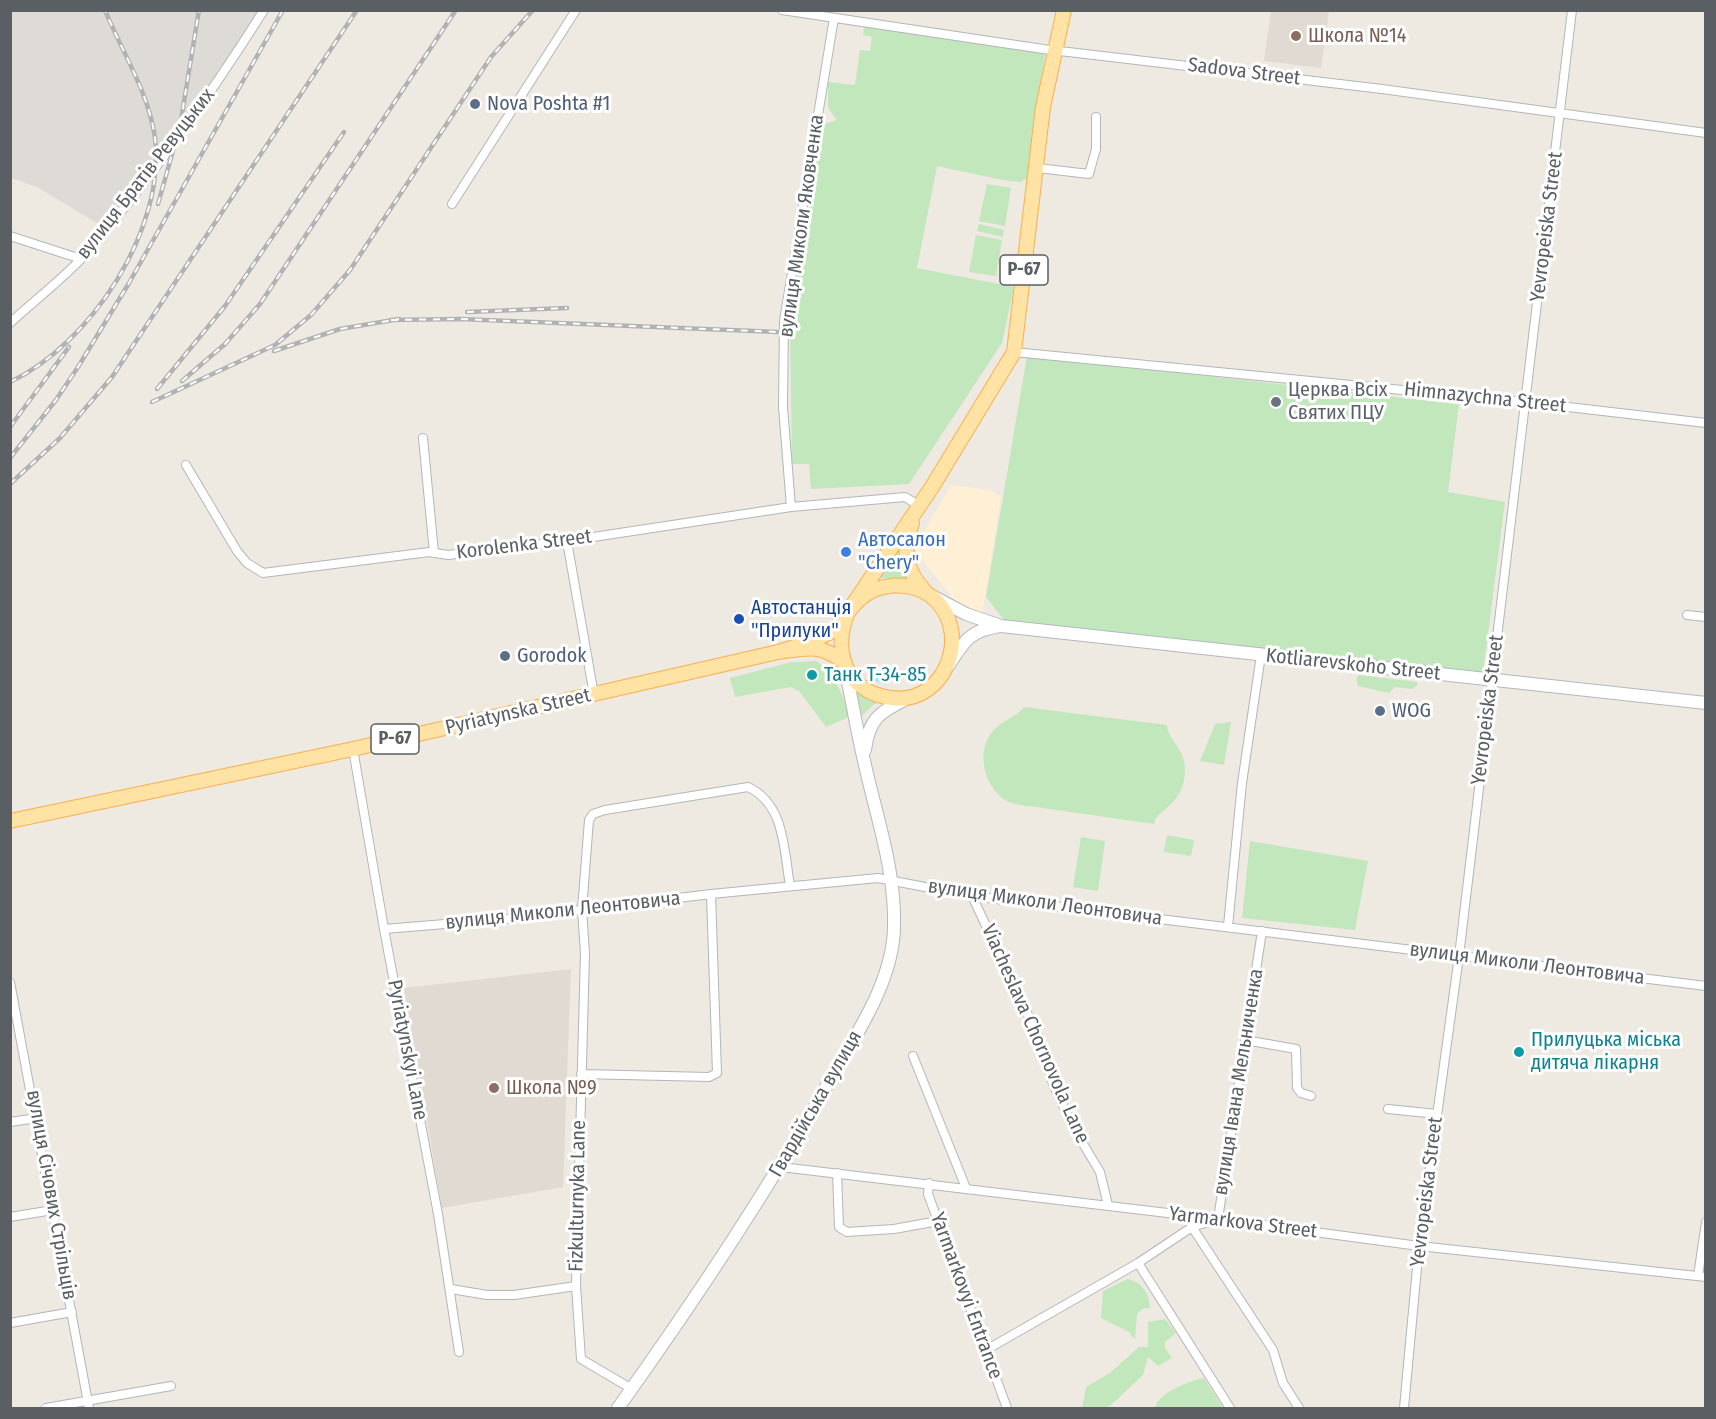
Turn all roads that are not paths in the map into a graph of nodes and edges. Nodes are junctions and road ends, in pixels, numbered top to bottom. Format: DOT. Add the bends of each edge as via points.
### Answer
graph roads {
  1 [pos="264,10"];
  2 [pos="576,10"];
  3 [pos="782,10"];
  4 [pos="1064,10"];
  5 [pos="1572,10"];
  6 [pos="839,16"];
  7 [pos="1053,51"];
  8 [pos="1560,112"];
  9 [pos="1096,117"];
  10 [pos="1706,133"];
  11 [pos="1038,168"];
  12 [pos="452,204"];
  13 [pos="10,236"];
  14 [pos="81,259"];
  15 [pos="10,323"];
  16 [pos="1014,352"];
  17 [pos="1525,402"];
  18 [pos="1706,423"];
  19 [pos="423,438"];
  20 [pos="186,465"];
  21 [pos="918,505"];
  22 [pos="791,507"];
  23 [pos="567,541"];
  24 [pos="435,553"];
  25 [pos="927,594"];
  26 [pos="848,612"];
  27 [pos="1687,615"];
  28 [pos="1706,617"];
  29 [pos="1001,626"];
  30 [pos="778,652"];
  31 [pos="1261,655"];
  32 [pos="844,662"];
  33 [pos="947,667"];
  34 [pos="1491,681"];
  35 [pos="594,694"];
  36 [pos="909,697"];
  37 [pos="1706,703"];
  38 [pos="353,748"];
  39 [pos="864,763"];
  40 [pos="10,821"];
  41 [pos="893,882"];
  42 [pos="790,886"];
  43 [pos="711,894"];
  44 [pos="972,896"];
  45 [pos="582,910"];
  46 [pos="1228,926"];
  47 [pos="384,929"];
  48 [pos="1262,931"];
  49 [pos="1459,956"];
  50 [pos="10,982"];
  51 [pos="1706,986"];
  52 [pos="1245,1040"];
  53 [pos="913,1056"];
  54 [pos="581,1074"];
  55 [pos="1311,1096"];
  56 [pos="1388,1109"];
  57 [pos="1437,1114"];
  58 [pos="37,1118"];
  59 [pos="10,1122"];
  60 [pos="781,1167"];
  61 [pos="837,1173"];
  62 [pos="929,1183"];
  63 [pos="966,1188"];
  64 [pos="1108,1205"];
  65 [pos="53,1210"];
  66 [pos="10,1217"];
  67 [pos="1218,1219"];
  68 [pos="938,1221"];
  69 [pos="1706,1222"];
  70 [pos="1192,1227"];
  71 [pos="1419,1246"];
  72 [pos="1138,1263"];
  73 [pos="1702,1276"];
  74 [pos="576,1286"];
  75 [pos="451,1289"];
  76 [pos="72,1312"];
  77 [pos="10,1323"];
  78 [pos="986,1350"];
  79 [pos="459,1352"];
  80 [pos="171,1386"];
  81 [pos="632,1389"];
  82 [pos="88,1405"];
  83 [pos="46,1408"];
  84 [pos="618,1408"];
  85 [pos="1007,1408"];
  86 [pos="1230,1408"];
  87 [pos="1299,1408"];
  88 [pos="1404,1408"];
  1 -- 14 [label="street, вулиця Братів Ревуцьких" via="205,102"];
  2 -- 12 [label="street"];
  3 -- 6 [label="street, Sadova Street"];
  4 -- 7 [label="main road, Р-67"];
  5 -- 8 [label="street, Yevropeiska Street"];
  6 -- 7 [label="street, Sadova Street"];
  6 -- 22 [label="street, вулиця Миколи Яковченка" via="784,321 783,407"];
  7 -- 8 [label="street, Sadova Street"];
  7 -- 11 [label="main road, Р-67"];
  8 -- 10 [label="street, Sadova Street"];
  8 -- 17 [label="street, Yevropeiska Street"];
  9 -- 11 [label="street" via="1096,149 1089,174"];
  11 -- 16 [label="main road, Р-67"];
  13 -- 14 [label="street"];
  14 -- 15 [label="street, вулиця Братів Ревуцьких"];
  16 -- 17 [label="street, Himnazychna Street"];
  16 -- 21 [label="main road, Р-67"];
  17 -- 18 [label="street, Himnazychna Street"];
  17 -- 34 [label="street, Yevropeiska Street"];
  19 -- 24 [label="street"];
  20 -- 24 [label="street, Korolenka Street" via="237,551 263,573"];
  21 -- 22 [label="street, Korolenka Street" via="905,498"];
  21 -- 25 [label="main road, Р-67" via="905,552 912,577"];
  21 -- 26 [label="main road, Р-67"];
  22 -- 23 [label="street, Korolenka Street"];
  23 -- 24 [label="street, Korolenka Street" via="448,555"];
  23 -- 35 [label="street"];
  25 -- 26 [label="main road, Р-67" via="893,585 860,598"];
  25 -- 29 [label="main road"];
  25 -- 33 [label="main road, Р-67" via="940,605 951,627 952,651"];
  26 -- 30 [label="main road, Р-67" via="826,635"];
  26 -- 32 [label="main road, Р-67" via="841,637"];
  27 -- 28 [label="street"];
  29 -- 31 [label="main road, Kotliarevskoho Street"];
  29 -- 33 [label="main road" via="969,635"];
  30 -- 32 [label="main road, Р-67" via="823,649"];
  30 -- 35 [label="main road, Pyriatynska Street / Р-67"];
  31 -- 34 [label="main road, Kotliarevskoho Street"];
  31 -- 46 [label="street" via="1242,783"];
  32 -- 36 [label="main road, Р-67" via="863,688 893,699"];
  32 -- 39 [label="main road, Гвардійська вулиця"];
  33 -- 36 [label="main road" via="938,681"];
  34 -- 37 [label="main road, Kotliarevskoho Street"];
  34 -- 49 [label="street, Yevropeiska Street"];
  35 -- 38 [label="main road, Pyriatynska Street / Р-67"];
  36 -- 39 [label="main road" via="872,721"];
  38 -- 40 [label="main road, Pyriatynska Street / Р-67"];
  38 -- 47 [label="street, Pyriatynskyi Lane"];
  39 -- 41 [label="main road, Гвардійська вулиця"];
  41 -- 42 [label="street, вулиця Миколи Леонтовича" via="878,878"];
  41 -- 44 [label="street, вулиця Миколи Леонтовича"];
  41 -- 60 [label="main road, Гвардійська вулиця" via="894,931 876,996"];
  42 -- 43 [label="street, вулиця Миколи Леонтовича"];
  42 -- 45 [label="street, Fizkulturnyka Lane" via="780,827 771,805 748,787 736,788 593,814 586,828"];
  43 -- 45 [label="street, вулиця Миколи Леонтовича"];
  43 -- 54 [label="street" via="717,1072 709,1077"];
  44 -- 46 [label="street, вулиця Миколи Леонтовича"];
  44 -- 64 [label="street, Viacheslava Chornovola Lane" via="1038,1038 1053,1084 1100,1172"];
  45 -- 47 [label="street, вулиця Миколи Леонтовича"];
  45 -- 54 [label="street, Fizkulturnyka Lane" via="585,953"];
  46 -- 48 [label="street, вулиця Миколи Леонтовича"];
  47 -- 75 [label="street, Pyriatynskyi Lane"];
  48 -- 49 [label="street, вулиця Миколи Леонтовича"];
  48 -- 52 [label="street, вулиця Івана Мельниченка"];
  49 -- 51 [label="street, вулиця Миколи Леонтовича"];
  49 -- 57 [label="street, Yevropeiska Street"];
  50 -- 58 [label="street, вулиця Січових Стрільців"];
  52 -- 55 [label="street" via="1296,1049 1297,1088"];
  52 -- 67 [label="street, вулиця Івана Мельниченка"];
  53 -- 63 [label="street"];
  54 -- 74 [label="street, Fizkulturnyka Lane"];
  56 -- 57 [label="street"];
  57 -- 71 [label="street, Yevropeiska Street"];
  58 -- 59 [label="street"];
  58 -- 65 [label="street, вулиця Січових Стрільців"];
  60 -- 61 [label="street, Yarmarkova Street"];
  60 -- 81 [label="main road, Гвардійська вулиця"];
  61 -- 62 [label="street, Yarmarkova Street"];
  61 -- 68 [label="street" via="839,1227 847,1232"];
  62 -- 63 [label="street, Yarmarkova Street"];
  62 -- 68 [label="street, Yarmarkovyi Entrance" via="928,1194"];
  63 -- 64 [label="street, Yarmarkova Street"];
  64 -- 67 [label="street, Yarmarkova Street"];
  65 -- 66 [label="street"];
  65 -- 76 [label="street, вулиця Січових Стрільців"];
  67 -- 70 [label="street, вулиця Івана Мельниченка"];
  67 -- 71 [label="street, Yarmarkova Street"];
  68 -- 78 [label="street, Yarmarkovyi Entrance"];
  69 -- 73 [label="street"];
  70 -- 72 [label="street, вулиця Івана Мельниченка"];
  70 -- 87 [label="street" via="1273,1350 1283,1383"];
  71 -- 73 [label="street, Yarmarkova Street"];
  71 -- 88 [label="street, Yevropeiska Street"];
  72 -- 78 [label="street, вулиця Івана Мельниченка"];
  72 -- 86 [label="street"];
  74 -- 75 [label="street" via="514,1295"];
  74 -- 81 [label="street, Fizkulturnyka Lane" via="580,1359"];
  75 -- 79 [label="street, Pyriatynskyi Lane"];
  76 -- 77 [label="street"];
  76 -- 82 [label="street, вулиця Січових Стрільців"];
  78 -- 85 [label="street, Yarmarkovyi Entrance"];
  80 -- 82 [label="street"];
  81 -- 84 [label="main road, Гвардійська вулиця"];
  82 -- 83 [label="street"];
}
